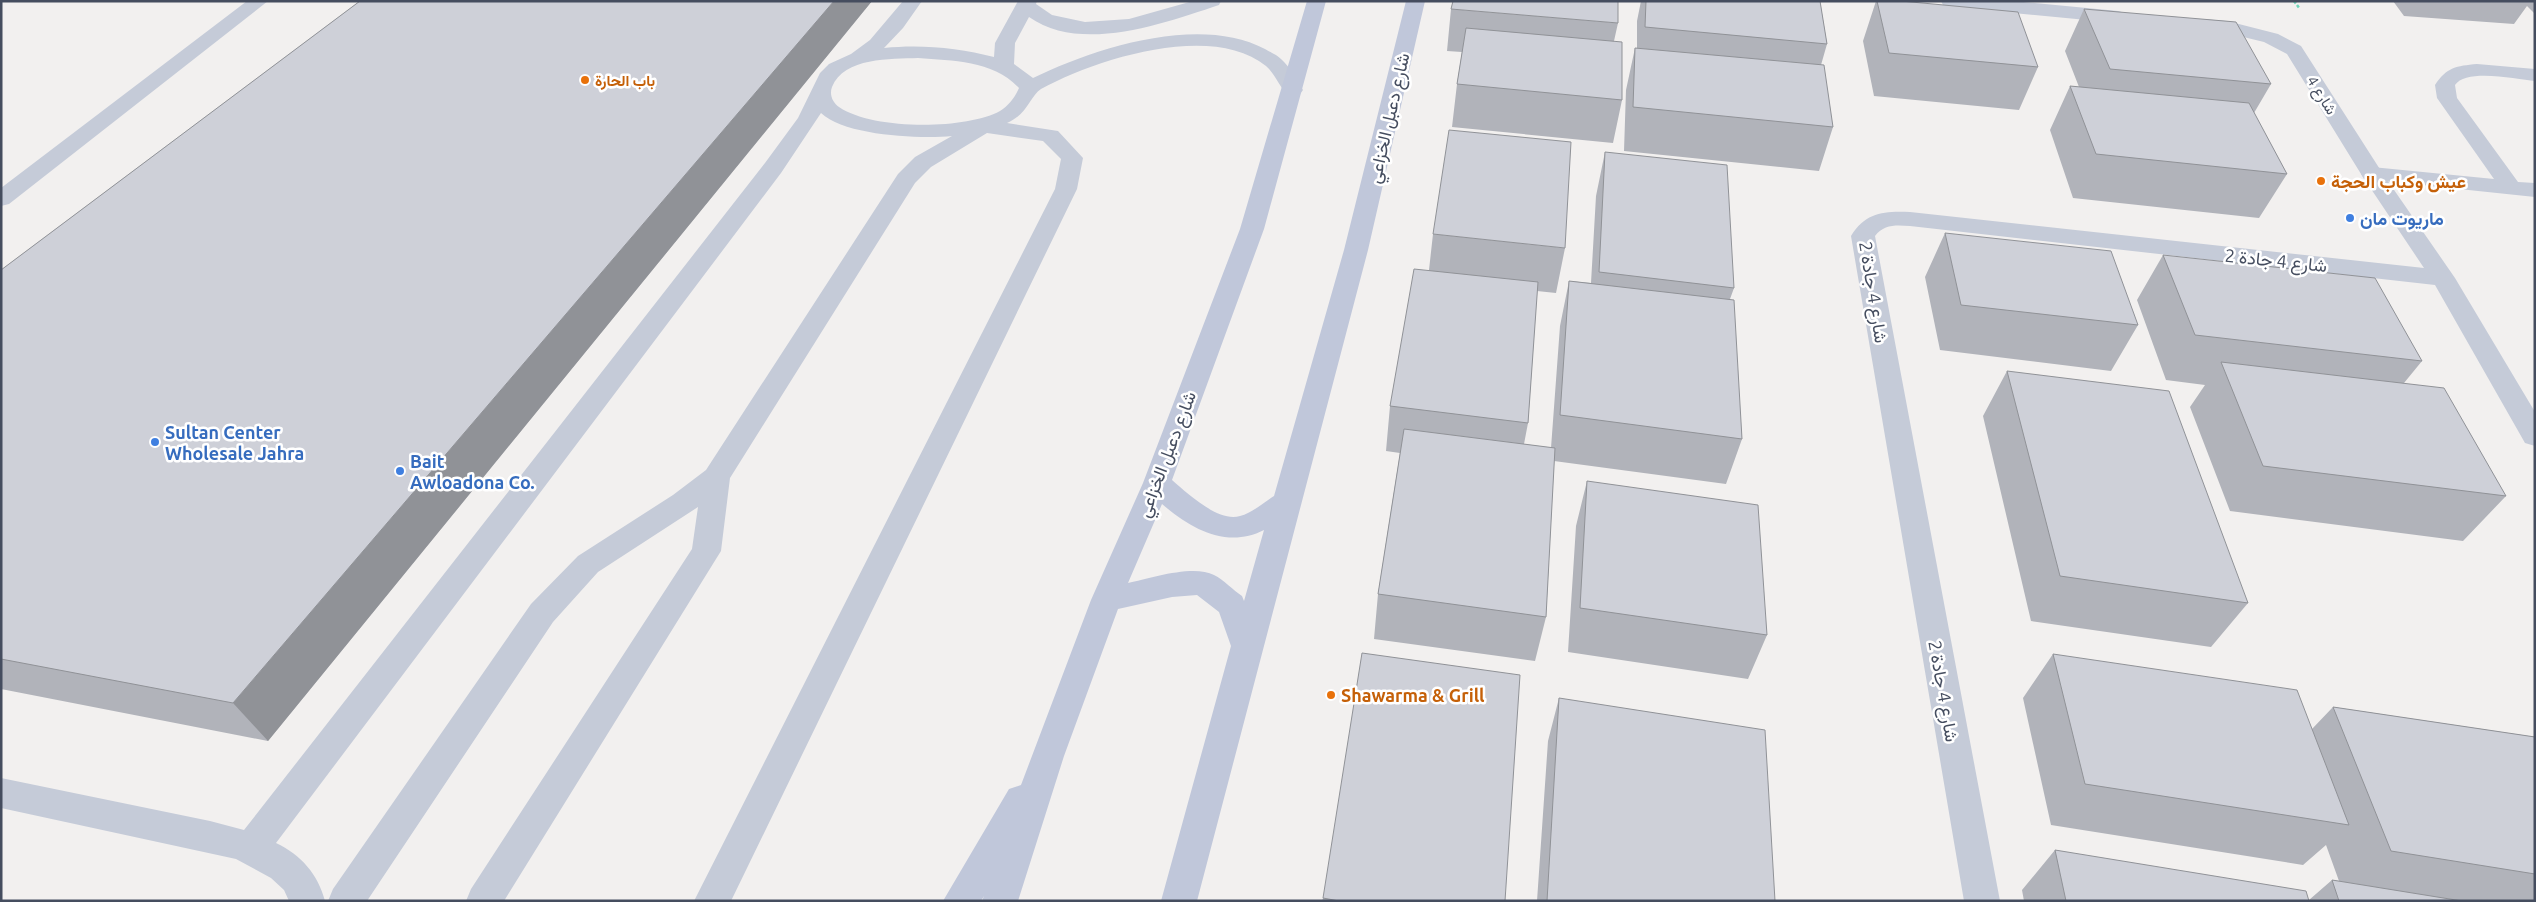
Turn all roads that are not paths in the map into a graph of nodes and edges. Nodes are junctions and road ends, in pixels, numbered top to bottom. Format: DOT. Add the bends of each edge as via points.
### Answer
graph roads {
  1 [pos="259,1"];
  2 [pos="913,1"];
  3 [pos="1212,1"];
  4 [pos="1317,1"];
  5 [pos="1416,1"];
  6 [pos="1950,1"];
  7 [pos="1027,4"];
  8 [pos="2138,19"];
  9 [pos="2188,23"];
  10 [pos="855,59"];
  11 [pos="1004,66"];
  12 [pos="2535,75"];
  13 [pos="1030,87"];
  14 [pos="1293,90"];
  15 [pos="820,93"];
  16 [pos="983,126"];
  17 [pos="2372,174"];
  18 [pos="2511,188"];
  19 [pos="2535,190"];
  20 [pos="1,199"];
  21 [pos="2444,278"];
  22 [pos="2524,403"];
  23 [pos="2535,436"];
  24 [pos="716,477"];
  25 [pos="1157,483"];
  26 [pos="1287,502"];
  27 [pos="1106,600"];
  28 [pos="1247,646"];
  29 [pos="1047,756"];
  30 [pos="1,794"];
  31 [pos="252,849"];
  32 [pos="307,901"];
  33 [pos="346,901"];
  34 [pos="484,901"];
  35 [pos="712,901"];
  36 [pos="961,901"];
  37 [pos="1000,901"];
  38 [pos="1180,901"];
  39 [pos="1982,901"];
  1 -- 20 [label="street"];
  2 -- 10 [label="street" via="891,32"];
  3 -- 7 [label="street" via="1143,21 1091,27 1045,19"];
  4 -- 14 [label="main road, شارع دعبل الخزاعي"];
  5 -- 26 [label="main road, شارع دعبل الخزاعي" via="1356,250"];
  6 -- 8 [label="street"];
  7 -- 11 [label="street" via="1005,43"];
  9 -- 17 [label="street, شارع 4" via="2227,27 2271,38 2294,50"];
  10 -- 11 [label="street" via="884,53 918,52 960,56"];
  10 -- 15 [label="street" via="835,70 824,82"];
  11 -- 13 [label="street" via="1021,76"];
  12 -- 18 [label="street" via="2470,70 2449,77 2445,83 2447,98"];
  13 -- 14 [label="street" via="1059,71 1110,53 1147,44 1198,38 1228,41 1259,50 1287,76"];
  13 -- 16 [label="street" via="1022,103 1006,116"];
  14 -- 25 [label="main road, شارع دعبل الخزاعي" via="1252,229"];
  15 -- 16 [label="street" via="822,102 832,112 852,122 918,130"];
  15 -- 31 [label="street" via="808,118 773,168"];
  16 -- 24 [label="street" via="923,162 906,179"];
  16 -- 35 [label="street" via="1050,136 1072,158 1066,189"];
  17 -- 18 [label="street"];
  17 -- 21 [label="street, شارع 4"];
  18 -- 19 [label="street"];
  21 -- 22 [label="street, شارع 4"];
  21 -- 39 [label="street, شارع 4 جادة 2" via="1910,219 1893,218 1867,227 1863,236"];
  22 -- 23 [label="street, شارع 4"];
  24 -- 33 [label="street" via="683,503 588,564 542,613"];
  24 -- 34 [label="street" via="706,551"];
  25 -- 26 [label="main road" via="1188,510 1219,526 1246,527"];
  25 -- 27 [label="main road, شارع دعبل الخزاعي"];
  26 -- 28 [label="main road, شارع دعبل الخزاعي"];
  27 -- 28 [label="main road" via="1203,583 1231,605"];
  27 -- 29 [label="main road, شارع دعبل الخزاعي"];
  28 -- 38 [label="main road, شارع دعبل الخزاعي"];
  29 -- 36 [label="main road"];
  29 -- 37 [label="main road, شارع دعبل الخزاعي"];
  30 -- 31 [label="street" via="207,836"];
  31 -- 32 [label="street" via="287,869 306,894"];
}
